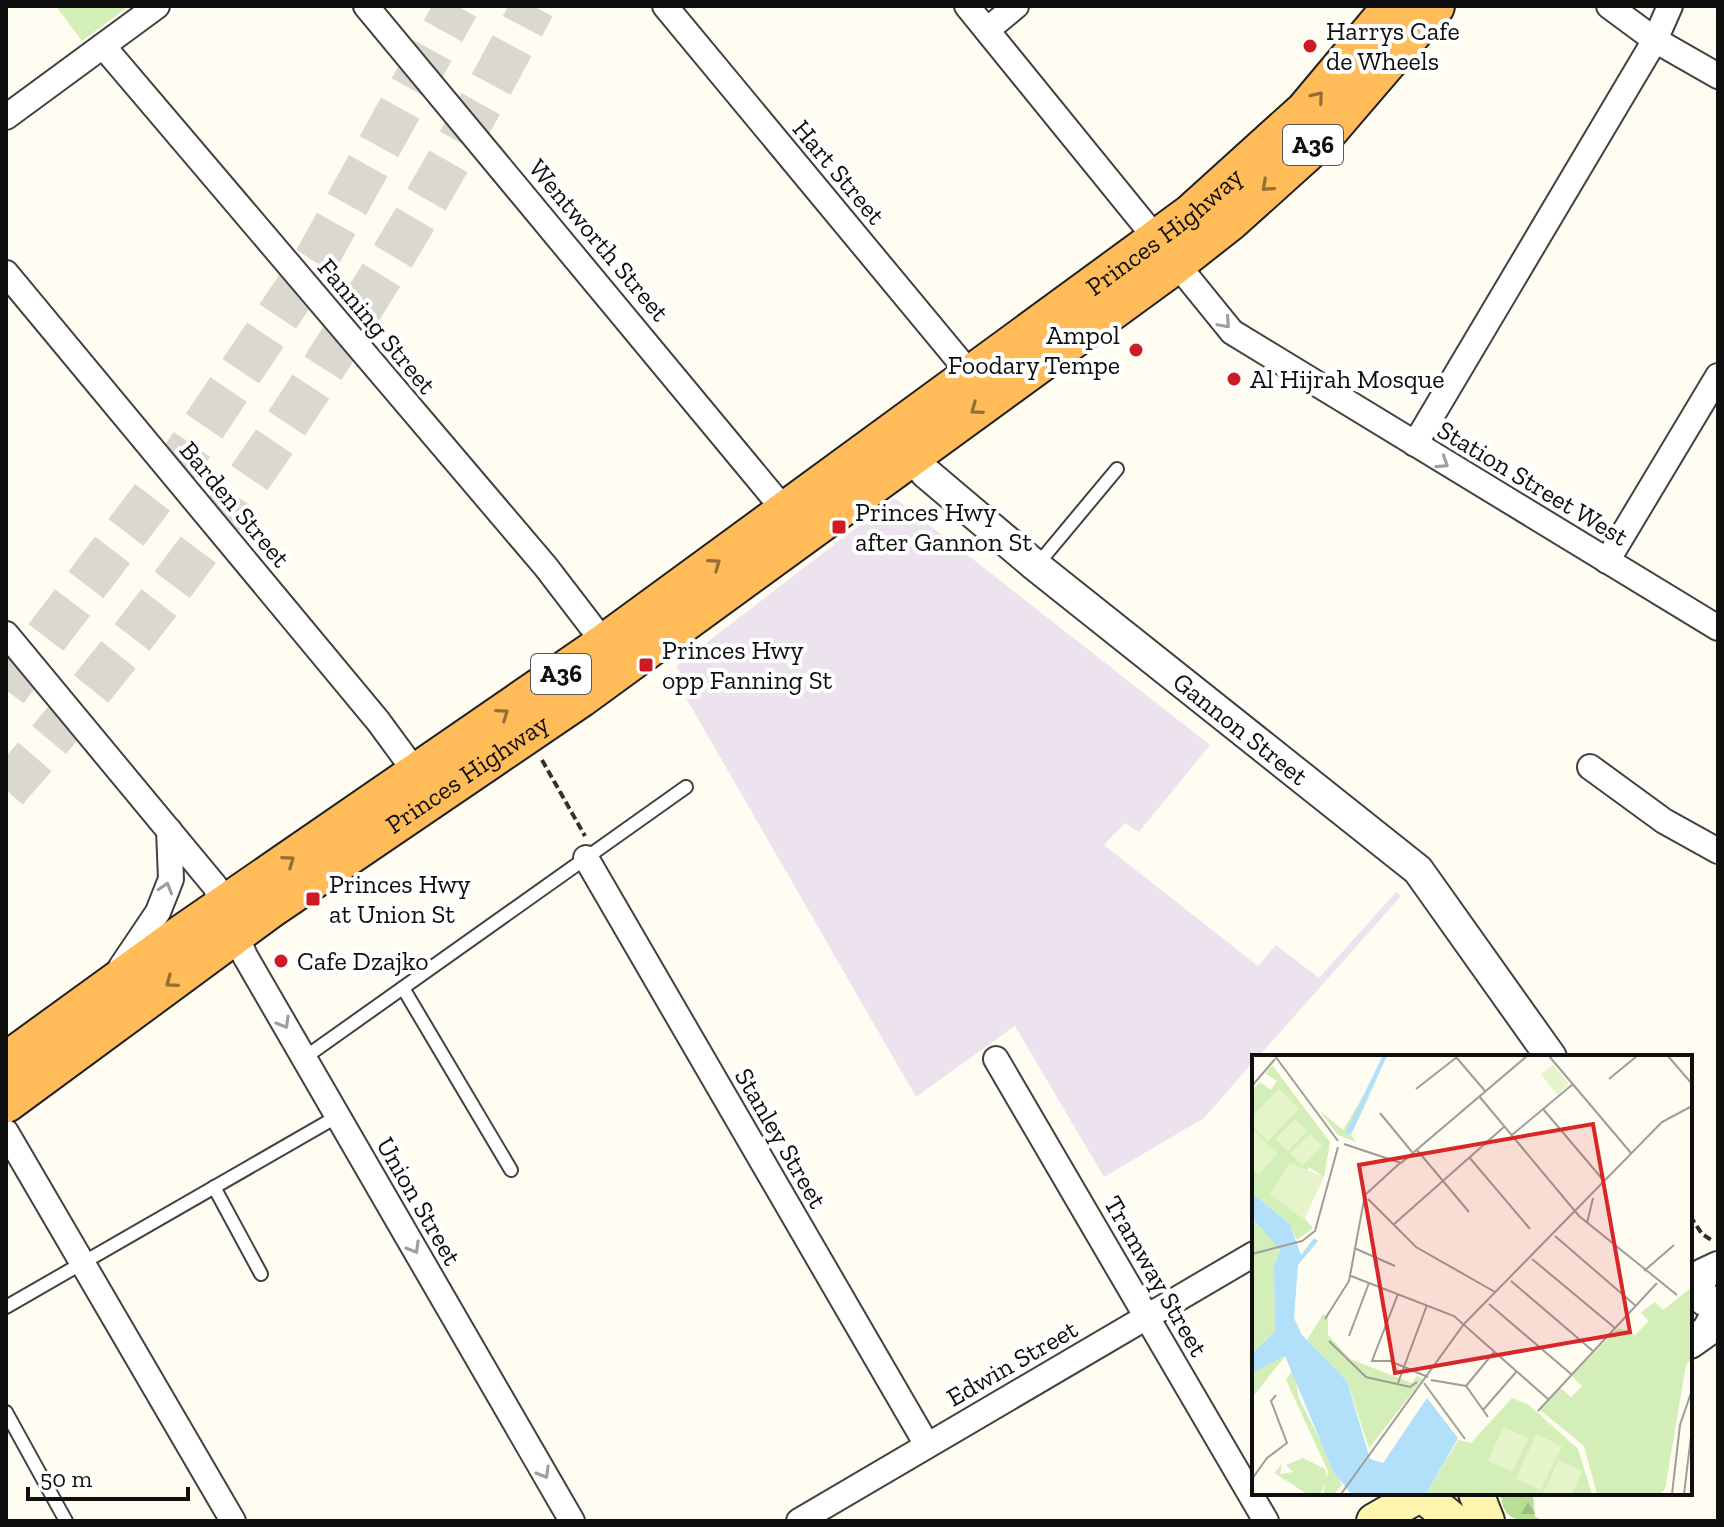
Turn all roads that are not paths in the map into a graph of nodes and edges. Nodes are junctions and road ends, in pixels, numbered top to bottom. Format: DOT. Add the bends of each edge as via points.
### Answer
graph roads {
  1 [pos="157,6"];
  2 [pos="366,6"];
  3 [pos="665,6"];
  4 [pos="967,6"];
  5 [pos="1016,6"];
  6 [pos="1394,6"];
  7 [pos="1434,6"];
  8 [pos="1609,6"];
  9 [pos="1670,6"];
  10 [pos="987,30"];
  11 [pos="1655,40"];
  12 [pos="103,46"];
  13 [pos="1718,76"];
  14 [pos="6,117"];
  15 [pos="1164,252"];
  16 [pos="6,273"];
  17 [pos="971,375"];
  18 [pos="1718,376"];
  19 [pos="1415,444"];
  20 [pos="900,445"];
  21 [pos="1117,469"];
  22 [pos="786,512"];
  23 [pos="1607,561"];
  24 [pos="1036,566"];
  25 [pos="1718,628"];
  26 [pos="6,634"];
  27 [pos="605,644"];
  28 [pos="1590,767"];
  29 [pos="417,774"];
  30 [pos="686,787"];
  31 [pos="169,830"];
  32 [pos="1718,851"];
  33 [pos="590,855"];
  34 [pos="229,921"];
  35 [pos="403,988"];
  36 [pos="94,1000"];
  37 [pos="1550,1055"];
  38 [pos="304,1058"];
  39 [pos="996,1059"];
  40 [pos="6,1063"];
  41 [pos="6,1102"];
  42 [pos="338,1116"];
  43 [pos="6,1132"];
  44 [pos="511,1170"];
  45 [pos="214,1187"];
  46 [pos="1252,1255"];
  47 [pos="1706,1260"];
  48 [pos="82,1261"];
  49 [pos="261,1274"];
  50 [pos="6,1307"];
  51 [pos="1718,1308"];
  52 [pos="1148,1316"];
  53 [pos="1692,1342"];
  54 [pos="6,1412"];
  55 [pos="927,1445"];
  56 [pos="1420,1495"];
  57 [pos="1423,1495"];
  58 [pos="1477,1495"];
  59 [pos="66,1521"];
  60 [pos="233,1521"];
  61 [pos="572,1521"];
  62 [pos="799,1521"];
  63 [pos="1266,1521"];
  64 [pos="1374,1521"];
  65 [pos="1454,1521"];
  66 [pos="1487,1521"];
  1 -- 12 [label="street"];
  2 -- 22 [label="street, Wentworth Street"];
  3 -- 17 [label="street, Hart Street"];
  4 -- 10 [label="street, Station Street West"];
  5 -- 10 [label="street"];
  15 -- 6 [label="highway, Princes Highway / A36, one-way" via="1306,111"];
  7 -- 15 [label="highway, Princes Highway / A36, one-way" via="1320,139 1230,220"];
  8 -- 11 [label="street"];
  9 -- 11 [label="street"];
  10 -- 15 [label="street, Station Street West"];
  11 -- 13 [label="street"];
  11 -- 19 [label="street"];
  12 -- 14 [label="street"];
  12 -- 27 [label="street, Fanning Street" via="536,555"];
  15 -- 17 [label="highway, Princes Highway / A36"];
  15 -- 19 [label="street, Station Street West, one-way" via="1232,332"];
  15 -- 20 [label="highway, Princes Highway / A36, one-way"];
  16 -- 29 [label="street, Barden Street"];
  17 -- 20 [label="highway, Princes Highway / A36"];
  18 -- 23 [label="street"];
  19 -- 23 [label="street, Station Street West, one-way"];
  20 -- 22 [label="highway, Princes Highway / A36"];
  20 -- 24 [label="street, Gannon Street"];
  20 -- 34 [label="highway, Princes Highway / A36" via="592,689"];
  21 -- 24 [label="lane"];
  27 -- 22 [label="highway, Princes Highway / A36, one-way"];
  23 -- 25 [label="street, Station Street West"];
  24 -- 37 [label="street, Gannon Street" via="1418,870"];
  26 -- 31 [label="street, Union Street"];
  29 -- 27 [label="highway, Princes Highway / A36, one-way"];
  28 -- 32 [label="street" via="1664,821"];
  34 -- 29 [label="highway, Princes Highway / A36, one-way"];
  30 -- 33 [label="lane"];
  31 -- 34 [label="street, Union Street" via="215,886"];
  36 -- 31 [label="street, one-way" via="158,912 171,879"];
  33 -- 35 [label="lane"];
  33 -- 55 [label="street, Stanley Street"];
  34 -- 36 [label="highway, Princes Highway / A36"];
  34 -- 38 [label="street, Union Street, one-way"];
  34 -- 41 [label="highway, Princes Highway / A36, one-way"];
  35 -- 38 [label="lane"];
  35 -- 44 [label="lane"];
  36 -- 40 [label="highway, Princes Highway / A36"];
  38 -- 42 [label="street, Union Street"];
  39 -- 52 [label="street, Tramway Street"];
  42 -- 45 [label="lane"];
  42 -- 61 [label="street, Union Street, one-way"];
  43 -- 48 [label="street"];
  45 -- 48 [label="lane"];
  45 -- 49 [label="lane"];
  46 -- 52 [label="street, Edwin Street"];
  47 -- 51 [label="street" via="1701,1295"];
  48 -- 50 [label="lane"];
  48 -- 60 [label="street"];
  51 -- 53 [label="street" via="1707,1331"];
  52 -- 55 [label="street, Edwin Street"];
  52 -- 63 [label="street, Tramway Street"];
  54 -- 59 [label="lane"];
  55 -- 62 [label="street, Edwin Street"];
  56 -- 64 [label="main road"];
  57 -- 65 [label="main road"];
  58 -- 66 [label="main road"];
}
